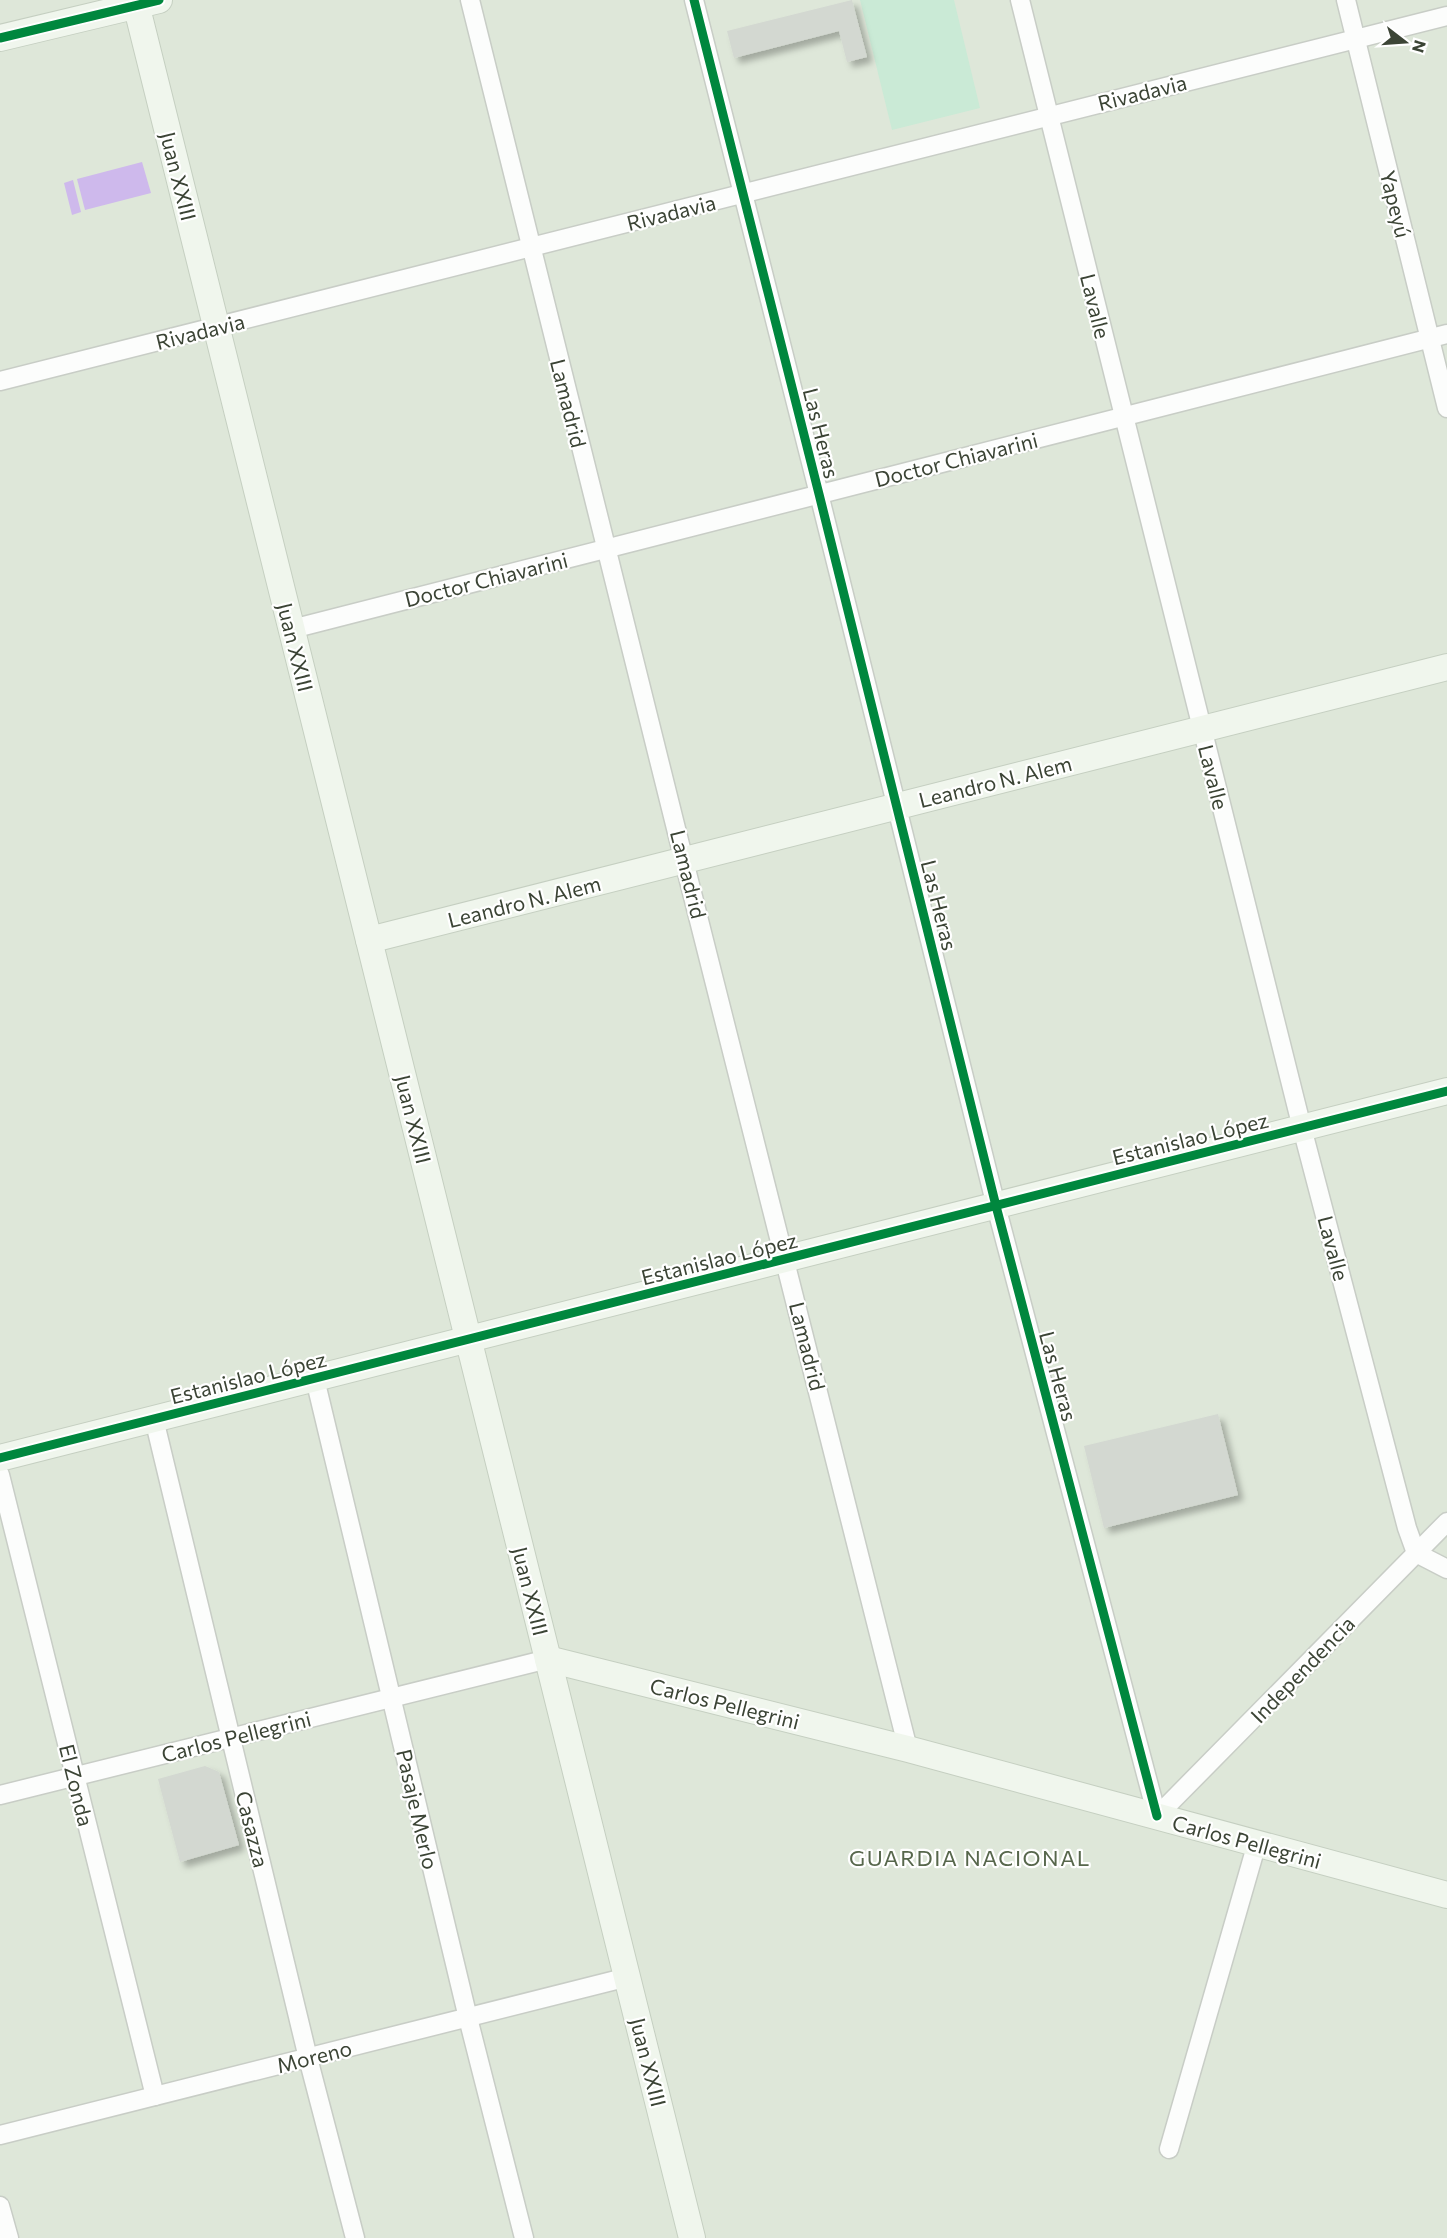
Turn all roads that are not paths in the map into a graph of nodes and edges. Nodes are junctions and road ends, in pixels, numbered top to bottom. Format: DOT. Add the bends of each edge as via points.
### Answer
graph roads {
  1 [pos="470,0"];
  2 [pos="694,0"];
  3 [pos="1020,0"];
  4 [pos="1346,0"];
  5 [pos="143,2"];
  6 [pos="1447,16"];
  7 [pos="0,38"];
  8 [pos="1355,39"];
  9 [pos="1049,116"];
  10 [pos="744,193"];
  11 [pos="530,247"];
  12 [pos="216,327"];
  13 [pos="1438,336"];
  14 [pos="0,381"];
  15 [pos="1447,408"];
  16 [pos="1124,416"];
  17 [pos="819,494"];
  18 [pos="606,548"];
  19 [pos="292,629"];
  20 [pos="1447,667"];
  21 [pos="1202,729"];
  22 [pos="897,806"];
  23 [pos="685,860"];
  24 [pos="369,940"];
  25 [pos="1447,1092"];
  26 [pos="1302,1128"];
  27 [pos="996,1206"];
  28 [pos="787,1259"];
  29 [pos="469,1341"];
  30 [pos="315,1379"];
  31 [pos="154,1419"];
  32 [pos="0,1458"];
  33 [pos="0,1475"];
  34 [pos="1447,1522"];
  35 [pos="1416,1553"];
  36 [pos="1447,1569"];
  37 [pos="548,1659"];
  38 [pos="391,1698"];
  39 [pos="231,1738"];
  40 [pos="908,1749"];
  41 [pos="75,1776"];
  42 [pos="0,1795"];
  43 [pos="1157,1816"];
  44 [pos="1257,1843"];
  45 [pos="1447,1895"];
  46 [pos="627,1977"];
  47 [pos="468,2018"];
  48 [pos="308,2058"];
  49 [pos="155,2096"];
  50 [pos="0,2135"];
  51 [pos="1169,2149"];
  52 [pos="0,2206"];
  53 [pos="9,2238"];
  54 [pos="355,2238"];
  55 [pos="524,2238"];
  56 [pos="693,2238"];
  1 -- 11 [label="street, Lamadrid"];
  2 -- 10 [label="street, Las Heras"];
  3 -- 9 [label="street, Lavalle"];
  4 -- 8 [label="street, Yapeyú"];
  5 -- 7 [label="main road"];
  5 -- 12 [label="main road, Juan XXIII"];
  6 -- 8 [label="street, Rivadavia"];
  8 -- 9 [label="street, Rivadavia"];
  8 -- 13 [label="street, Yapeyú"];
  9 -- 10 [label="street, Rivadavia"];
  9 -- 16 [label="street, Lavalle"];
  10 -- 11 [label="street, Rivadavia"];
  10 -- 17 [label="street, Las Heras"];
  11 -- 12 [label="street, Rivadavia"];
  11 -- 18 [label="street, Lamadrid"];
  12 -- 14 [label="street, Rivadavia"];
  12 -- 19 [label="main road, Juan XXIII"];
  13 -- 15 [label="street, Yapeyú"];
  13 -- 16 [label="street, Doctor Chiavarini"];
  16 -- 17 [label="street, Doctor Chiavarini"];
  16 -- 21 [label="street, Lavalle"];
  17 -- 18 [label="street, Doctor Chiavarini"];
  17 -- 22 [label="street, Las Heras"];
  18 -- 19 [label="street, Doctor Chiavarini"];
  18 -- 23 [label="street, Lamadrid"];
  19 -- 24 [label="main road, Juan XXIII"];
  20 -- 21 [label="main road, Leandro N. Alem"];
  21 -- 22 [label="main road, Leandro N. Alem"];
  21 -- 26 [label="street, Lavalle"];
  22 -- 23 [label="main road, Leandro N. Alem"];
  22 -- 27 [label="street, Las Heras"];
  23 -- 24 [label="main road, Leandro N. Alem"];
  23 -- 28 [label="street, Lamadrid"];
  24 -- 29 [label="main road, Juan XXIII"];
  25 -- 26 [label="main road, Estanislao López"];
  26 -- 27 [label="main road, Estanislao López"];
  26 -- 35 [label="street, Lavalle"];
  27 -- 28 [label="main road, Estanislao López"];
  27 -- 43 [label="street, Las Heras"];
  28 -- 29 [label="main road, Estanislao López"];
  28 -- 40 [label="street, Lamadrid"];
  29 -- 30 [label="main road, Estanislao López"];
  29 -- 37 [label="main road, Juan XXIII"];
  30 -- 31 [label="main road, Estanislao López"];
  30 -- 38 [label="street, Pasaje Merlo"];
  31 -- 32 [label="main road, Estanislao López"];
  31 -- 39 [label="street, Casazza"];
  33 -- 41 [label="street, El Zonda"];
  34 -- 35 [label="street, Independencia"];
  35 -- 36 [label="street"];
  35 -- 43 [label="street, Independencia"];
  37 -- 38 [label="street, Carlos Pellegrini"];
  37 -- 40 [label="main road, Carlos Pellegrini"];
  37 -- 46 [label="main road, Juan XXIII"];
  38 -- 39 [label="street, Carlos Pellegrini"];
  38 -- 47 [label="street, Pasaje Merlo"];
  39 -- 41 [label="street, Carlos Pellegrini"];
  39 -- 48 [label="street, Casazza"];
  40 -- 43 [label="main road, Carlos Pellegrini"];
  41 -- 42 [label="street, Carlos Pellegrini"];
  41 -- 49 [label="street, El Zonda"];
  43 -- 44 [label="main road, Carlos Pellegrini"];
  44 -- 45 [label="main road, Carlos Pellegrini"];
  44 -- 51 [label="street"];
  46 -- 47 [label="street, Moreno"];
  46 -- 56 [label="main road, Juan XXIII"];
  47 -- 48 [label="street, Moreno"];
  47 -- 55 [label="street, Pasaje Merlo"];
  48 -- 49 [label="street, Moreno"];
  48 -- 54 [label="street, Casazza"];
  49 -- 50 [label="street, Moreno"];
  52 -- 53 [label="street"];
}
